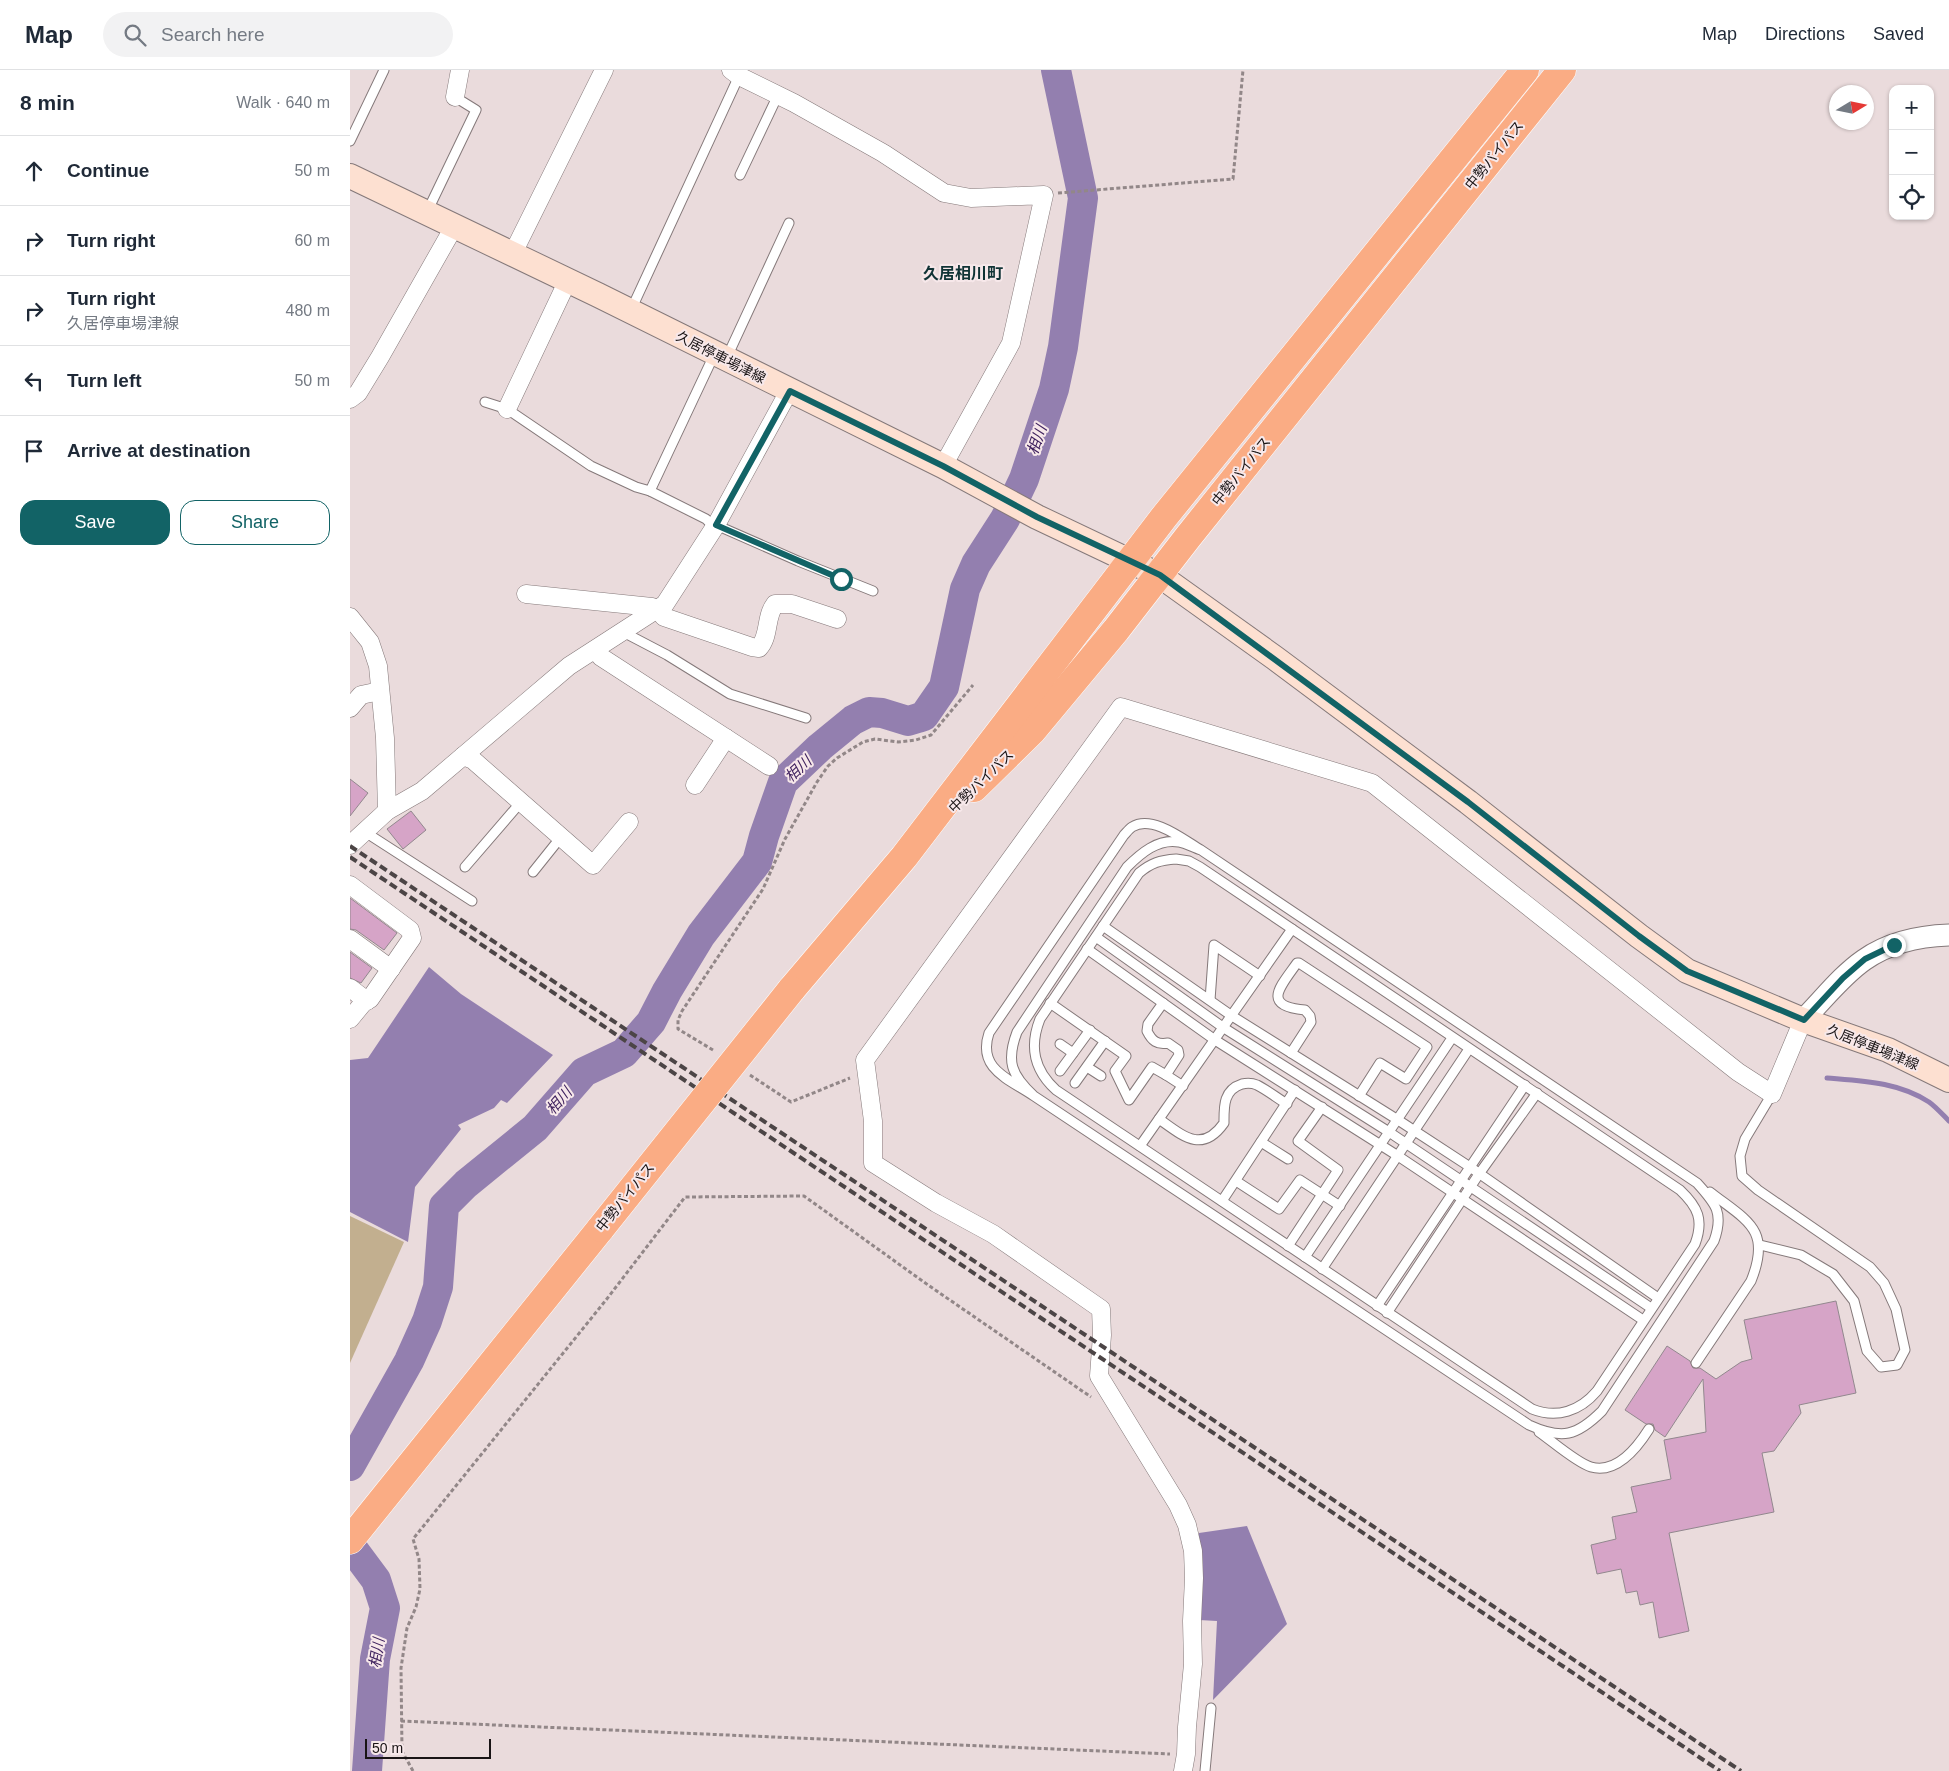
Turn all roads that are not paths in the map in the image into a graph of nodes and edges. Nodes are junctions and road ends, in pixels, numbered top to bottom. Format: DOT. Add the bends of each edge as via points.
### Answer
graph roads {
  1 [pos="384,70"];
  2 [pos="460,70"];
  3 [pos="604,70"];
  4 [pos="1525,70"];
  5 [pos="1562,70"];
  6 [pos="735,73"];
  7 [pos="778,95"];
  8 [pos="455,97"];
  9 [pos="350,141"];
  10 [pos="740,175"];
  11 [pos="350,176"];
  12 [pos="427,212"];
  13 [pos="789,224"];
  14 [pos="455,225"];
  15 [pos="513,253"];
  16 [pos="568,280"];
  17 [pos="631,311"];
  18 [pos="721,356"];
  19 [pos="790,391"];
  20 [pos="350,400"];
  21 [pos="485,402"];
  22 [pos="507,410"];
  23 [pos="943,466"];
  24 [pos="650,490"];
  25 [pos="715,526"];
  26 [pos="1130,560"];
  27 [pos="1160,575"];
  28 [pos="873,591"];
  29 [pos="526,594"];
  30 [pos="657,609"];
  31 [pos="350,616"];
  32 [pos="837,619"];
  33 [pos="623,632"];
  34 [pos="595,650"];
  35 [pos="380,691"];
  36 [pos="350,708"];
  37 [pos="806,718"];
  38 [pos="726,738"];
  39 [pos="464,756"];
  40 [pos="769,766"];
  41 [pos="695,785"];
  42 [pos="520,802"];
  43 [pos="387,810"];
  44 [pos="629,822"];
  45 [pos="365,832"];
  46 [pos="560,837"];
  47 [pos="350,846"];
  48 [pos="1201,850"];
  49 [pos="904,857"];
  50 [pos="465,866"];
  51 [pos="533,872"];
  52 [pos="352,890"];
  53 [pos="472,901"];
  54 [pos="1103,926"];
  55 [pos="1292,929"];
  56 [pos="1949,935"];
  57 [pos="1096,937"];
  58 [pos="350,938"];
  59 [pos="1088,949"];
  60 [pos="391,969"];
  61 [pos="1260,976"];
  62 [pos="350,988"];
  63 [pos="1210,1000"];
  64 [pos="367,1001"];
  65 [pos="1050,1003"];
  66 [pos="1163,1003"];
  67 [pos="1232,1016"];
  68 [pos="350,1019"];
  69 [pos="1804,1020"];
  70 [pos="1224,1028"];
  71 [pos="1090,1030"];
  72 [pos="1452,1038"];
  73 [pos="1215,1040"];
  74 [pos="1105,1041"];
  75 [pos="1060,1044"];
  76 [pos="1469,1049"];
  77 [pos="1073,1053"];
  78 [pos="1291,1053"];
  79 [pos="1087,1067"];
  80 [pos="1060,1071"];
  81 [pos="1166,1075"];
  82 [pos="1101,1076"];
  83 [pos="1949,1080"];
  84 [pos="1075,1083"];
  85 [pos="1183,1086"];
  86 [pos="1525,1086"];
  87 [pos="1295,1090"];
  88 [pos="1537,1093"];
  89 [pos="1772,1094"];
  90 [pos="1034,1096"];
  91 [pos="1359,1096"];
  92 [pos="1286,1104"];
  93 [pos="1322,1107"];
  94 [pos="1159,1119"];
  95 [pos="1398,1120"];
  96 [pos="1414,1131"];
  97 [pos="1389,1132"];
  98 [pos="1262,1142"];
  99 [pos="1406,1144"];
  100 [pos="1382,1145"];
  101 [pos="1140,1146"];
  102 [pos="1398,1156"];
  103 [pos="1288,1159"];
  104 [pos="1470,1167"];
  105 [pos="1479,1174"];
  106 [pos="1236,1181"];
  107 [pos="1461,1181"];
  108 [pos="1698,1183"];
  109 [pos="1471,1188"];
  110 [pos="1322,1194"];
  111 [pos="1453,1194"];
  112 [pos="1463,1200"];
  113 [pos="1222,1201"];
  114 [pos="1340,1206"];
  115 [pos="1760,1245"];
  116 [pos="1288,1246"];
  117 [pos="1305,1257"];
  118 [pos="1322,1269"];
  119 [pos="1658,1298"];
  120 [pos="1377,1306"];
  121 [pos="1651,1308"];
  122 [pos="1386,1313"];
  123 [pos="1643,1320"];
  124 [pos="1696,1362"];
  125 [pos="1528,1425"];
  126 [pos="1649,1429"];
  127 [pos="350,1540"];
  128 [pos="1211,1708"];
  129 [pos="1184,1763"];
  130 [pos="1205,1771"];
  1 -- 9 [label="lane"];
  2 -- 8 [label="street"];
  3 -- 15 [label="street"];
  4 -- 26 [label="highway, 中勢バイパス"];
  5 -- 27 [label="highway, 中勢バイパス"];
  6 -- 7 [label="street"];
  6 -- 17 [label="lane"];
  7 -- 10 [label="lane"];
  7 -- 23 [label="street" via="883,153 944,193 971,198 1044,195 1011,343"];
  8 -- 12 [label="lane" via="476,110"];
  11 -- 12 [label="main road, 久居停車場津線"];
  12 -- 14 [label="main road, 久居停車場津線"];
  13 -- 18 [label="lane"];
  14 -- 15 [label="main road, 久居停車場津線"];
  14 -- 20 [label="street" via="380,357 358,393"];
  15 -- 16 [label="main road, 久居停車場津線"];
  16 -- 17 [label="main road, 久居停車場津線"];
  16 -- 22 [label="street"];
  17 -- 18 [label="main road, 久居停車場津線"];
  18 -- 19 [label="main road, 久居停車場津線"];
  18 -- 24 [label="lane"];
  19 -- 23 [label="main road, 久居停車場津線"];
  19 -- 25 [label="street"];
  21 -- 22 [label="lane"];
  22 -- 24 [label="lane" via="591,466"];
  23 -- 26 [label="main road, 久居停車場津線" via="1037,517"];
  24 -- 25 [label="lane"];
  25 -- 28 [label="lane"];
  25 -- 30 [label="street" via="665,604"];
  26 -- 27 [label="main road, 久居停車場津線"];
  26 -- 49 [label="highway, 中勢バイパス"];
  27 -- 49 [label="highway, 中勢バイパス" via="1032,731"];
  27 -- 69 [label="main road, 久居停車場津線" via="1468,802 1687,971"];
  29 -- 30 [label="street"];
  30 -- 32 [label="street" via="664,617 759,648 764,642 770,610 775,604 792,604"];
  30 -- 33 [label="street"];
  31 -- 35 [label="street" via="375,654"];
  33 -- 34 [label="street"];
  33 -- 37 [label="lane" via="730,694"];
  34 -- 38 [label="street"];
  34 -- 39 [label="street" via="569,666"];
  35 -- 36 [label="street" via="361,695"];
  35 -- 43 [label="street"];
  38 -- 40 [label="street"];
  38 -- 41 [label="street"];
  39 -- 42 [label="street" via="473,760"];
  39 -- 43 [label="street" via="422,791"];
  42 -- 46 [label="street"];
  42 -- 50 [label="lane"];
  43 -- 45 [label="street"];
  44 -- 46 [label="street" via="593,865"];
  45 -- 47 [label="street"];
  45 -- 53 [label="lane"];
  46 -- 51 [label="lane"];
  48 -- 90 [label="lane" via="1177,841 1158,844 1141,852 1127,867 1016,1032 1011,1046 1012,1068 1021,1084"];
  48 -- 90 [label="lane" via="1157,824 1133,826 1004,1010 985,1044 988,1061 994,1069"];
  48 -- 108 [label="lane"];
  49 -- 127 [label="highway, 中勢バイパス, bridge" via="791,990"];
  52 -- 60 [label="street" via="410,930 412,938"];
  54 -- 55 [label="lane" via="1139,873 1149,864 1176,859 1200,867"];
  54 -- 57 [label="lane"];
  54 -- 63 [label="lane"];
  55 -- 61 [label="lane"];
  55 -- 72 [label="lane"];
  56 -- 69 [label="street" via="1926,936 1894,945 1865,959"];
  57 -- 59 [label="lane"];
  57 -- 70 [label="lane"];
  58 -- 60 [label="street"];
  59 -- 65 [label="lane"];
  59 -- 66 [label="lane"];
  60 -- 64 [label="street"];
  61 -- 63 [label="lane" via="1214,945"];
  61 -- 67 [label="lane"];
  62 -- 64 [label="street"];
  63 -- 67 [label="lane"];
  64 -- 68 [label="street"];
  65 -- 71 [label="lane"];
  65 -- 101 [label="lane" via="1040,1019 1034,1043 1035,1056 1046,1080"];
  66 -- 73 [label="lane"];
  66 -- 81 [label="lane" via="1148,1024 1147,1031 1154,1041 1168,1043 1178,1050 1179,1055"];
  67 -- 70 [label="lane"];
  67 -- 78 [label="lane"];
  69 -- 83 [label="main road, 久居停車場津線" via="1888,1050"];
  69 -- 89 [label="street"];
  70 -- 73 [label="lane"];
  70 -- 97 [label="lane"];
  71 -- 74 [label="lane"];
  71 -- 77 [label="lane"];
  72 -- 76 [label="lane"];
  72 -- 95 [label="lane"];
  73 -- 85 [label="lane"];
  73 -- 87 [label="lane"];
  74 -- 79 [label="lane"];
  74 -- 81 [label="lane" via="1126,1056 1115,1071 1129,1100 1152,1068"];
  75 -- 77 [label="lane"];
  76 -- 86 [label="lane"];
  76 -- 96 [label="lane"];
  77 -- 80 [label="lane"];
  78 -- 91 [label="lane"];
  78 -- 91 [label="lane" via="1311,1022 1310,1016 1305,1010 1283,1006 1278,1000 1278,990 1299,963 1427,1047 1406,1079 1380,1063"];
  79 -- 82 [label="lane"];
  79 -- 84 [label="lane"];
  81 -- 85 [label="lane"];
  85 -- 94 [label="lane"];
  86 -- 88 [label="lane"];
  86 -- 104 [label="lane"];
  87 -- 92 [label="lane"];
  87 -- 93 [label="lane"];
  88 -- 105 [label="lane"];
  88 -- 119 [label="lane" via="1680,1190 1694,1205 1700,1224 1695,1244"];
  89 -- 115 [label="lane" via="1745,1140 1740,1156 1742,1176 1870,1267 1884,1283 1896,1309 1905,1350 1897,1365 1881,1368 1867,1351 1854,1301 1833,1274 1801,1256"];
  89 -- 129 [label="street" via="1730,1066 1372,783 1121,707 865,1060 873,1163 936,1204 993,1234 1101,1308 1098,1376 1178,1505 1189,1534 1194,1578 1193,1664"];
  90 -- 125 [label="lane"];
  91 -- 95 [label="lane"];
  92 -- 94 [label="lane" via="1256,1084 1238,1085 1230,1090 1223,1106 1224,1123 1212,1136 1202,1140 1192,1141"];
  92 -- 98 [label="lane"];
  93 -- 100 [label="lane"];
  93 -- 110 [label="lane" via="1298,1141 1338,1170"];
  94 -- 101 [label="lane"];
  95 -- 96 [label="lane"];
  95 -- 97 [label="lane"];
  96 -- 99 [label="lane"];
  96 -- 104 [label="lane"];
  97 -- 99 [label="lane"];
  97 -- 100 [label="lane"];
  98 -- 103 [label="lane"];
  98 -- 106 [label="lane"];
  99 -- 102 [label="lane"];
  99 -- 107 [label="lane"];
  100 -- 102 [label="lane"];
  100 -- 114 [label="lane"];
  101 -- 113 [label="lane"];
  102 -- 111 [label="lane"];
  102 -- 118 [label="lane"];
  104 -- 105 [label="lane"];
  104 -- 107 [label="lane"];
  105 -- 109 [label="lane"];
  105 -- 119 [label="lane"];
  106 -- 110 [label="lane" via="1279,1209 1300,1180"];
  106 -- 113 [label="lane"];
  107 -- 109 [label="lane"];
  107 -- 111 [label="lane"];
  108 -- 115 [label="lane" via="1749,1222"];
  108 -- 125 [label="lane" via="1718,1211 1719,1227 1714,1241 1602,1411 1580,1429 1569,1433 1545,1432"];
  109 -- 112 [label="lane"];
  109 -- 121 [label="lane"];
  110 -- 114 [label="lane"];
  110 -- 116 [label="lane"];
  111 -- 112 [label="lane"];
  111 -- 120 [label="lane"];
  112 -- 122 [label="lane"];
  112 -- 123 [label="lane"];
  113 -- 116 [label="lane"];
  114 -- 117 [label="lane"];
  115 -- 124 [label="lane" via="1752,1281"];
  116 -- 117 [label="lane"];
  117 -- 118 [label="lane"];
  118 -- 120 [label="lane"];
  119 -- 121 [label="lane"];
  120 -- 122 [label="lane"];
  121 -- 123 [label="lane"];
  122 -- 123 [label="lane" via="1532,1409 1552,1414 1572,1411 1589,1400"];
  125 -- 126 [label="lane" via="1590,1467 1605,1468 1629,1454"];
  128 -- 130 [label="lane"];
}
